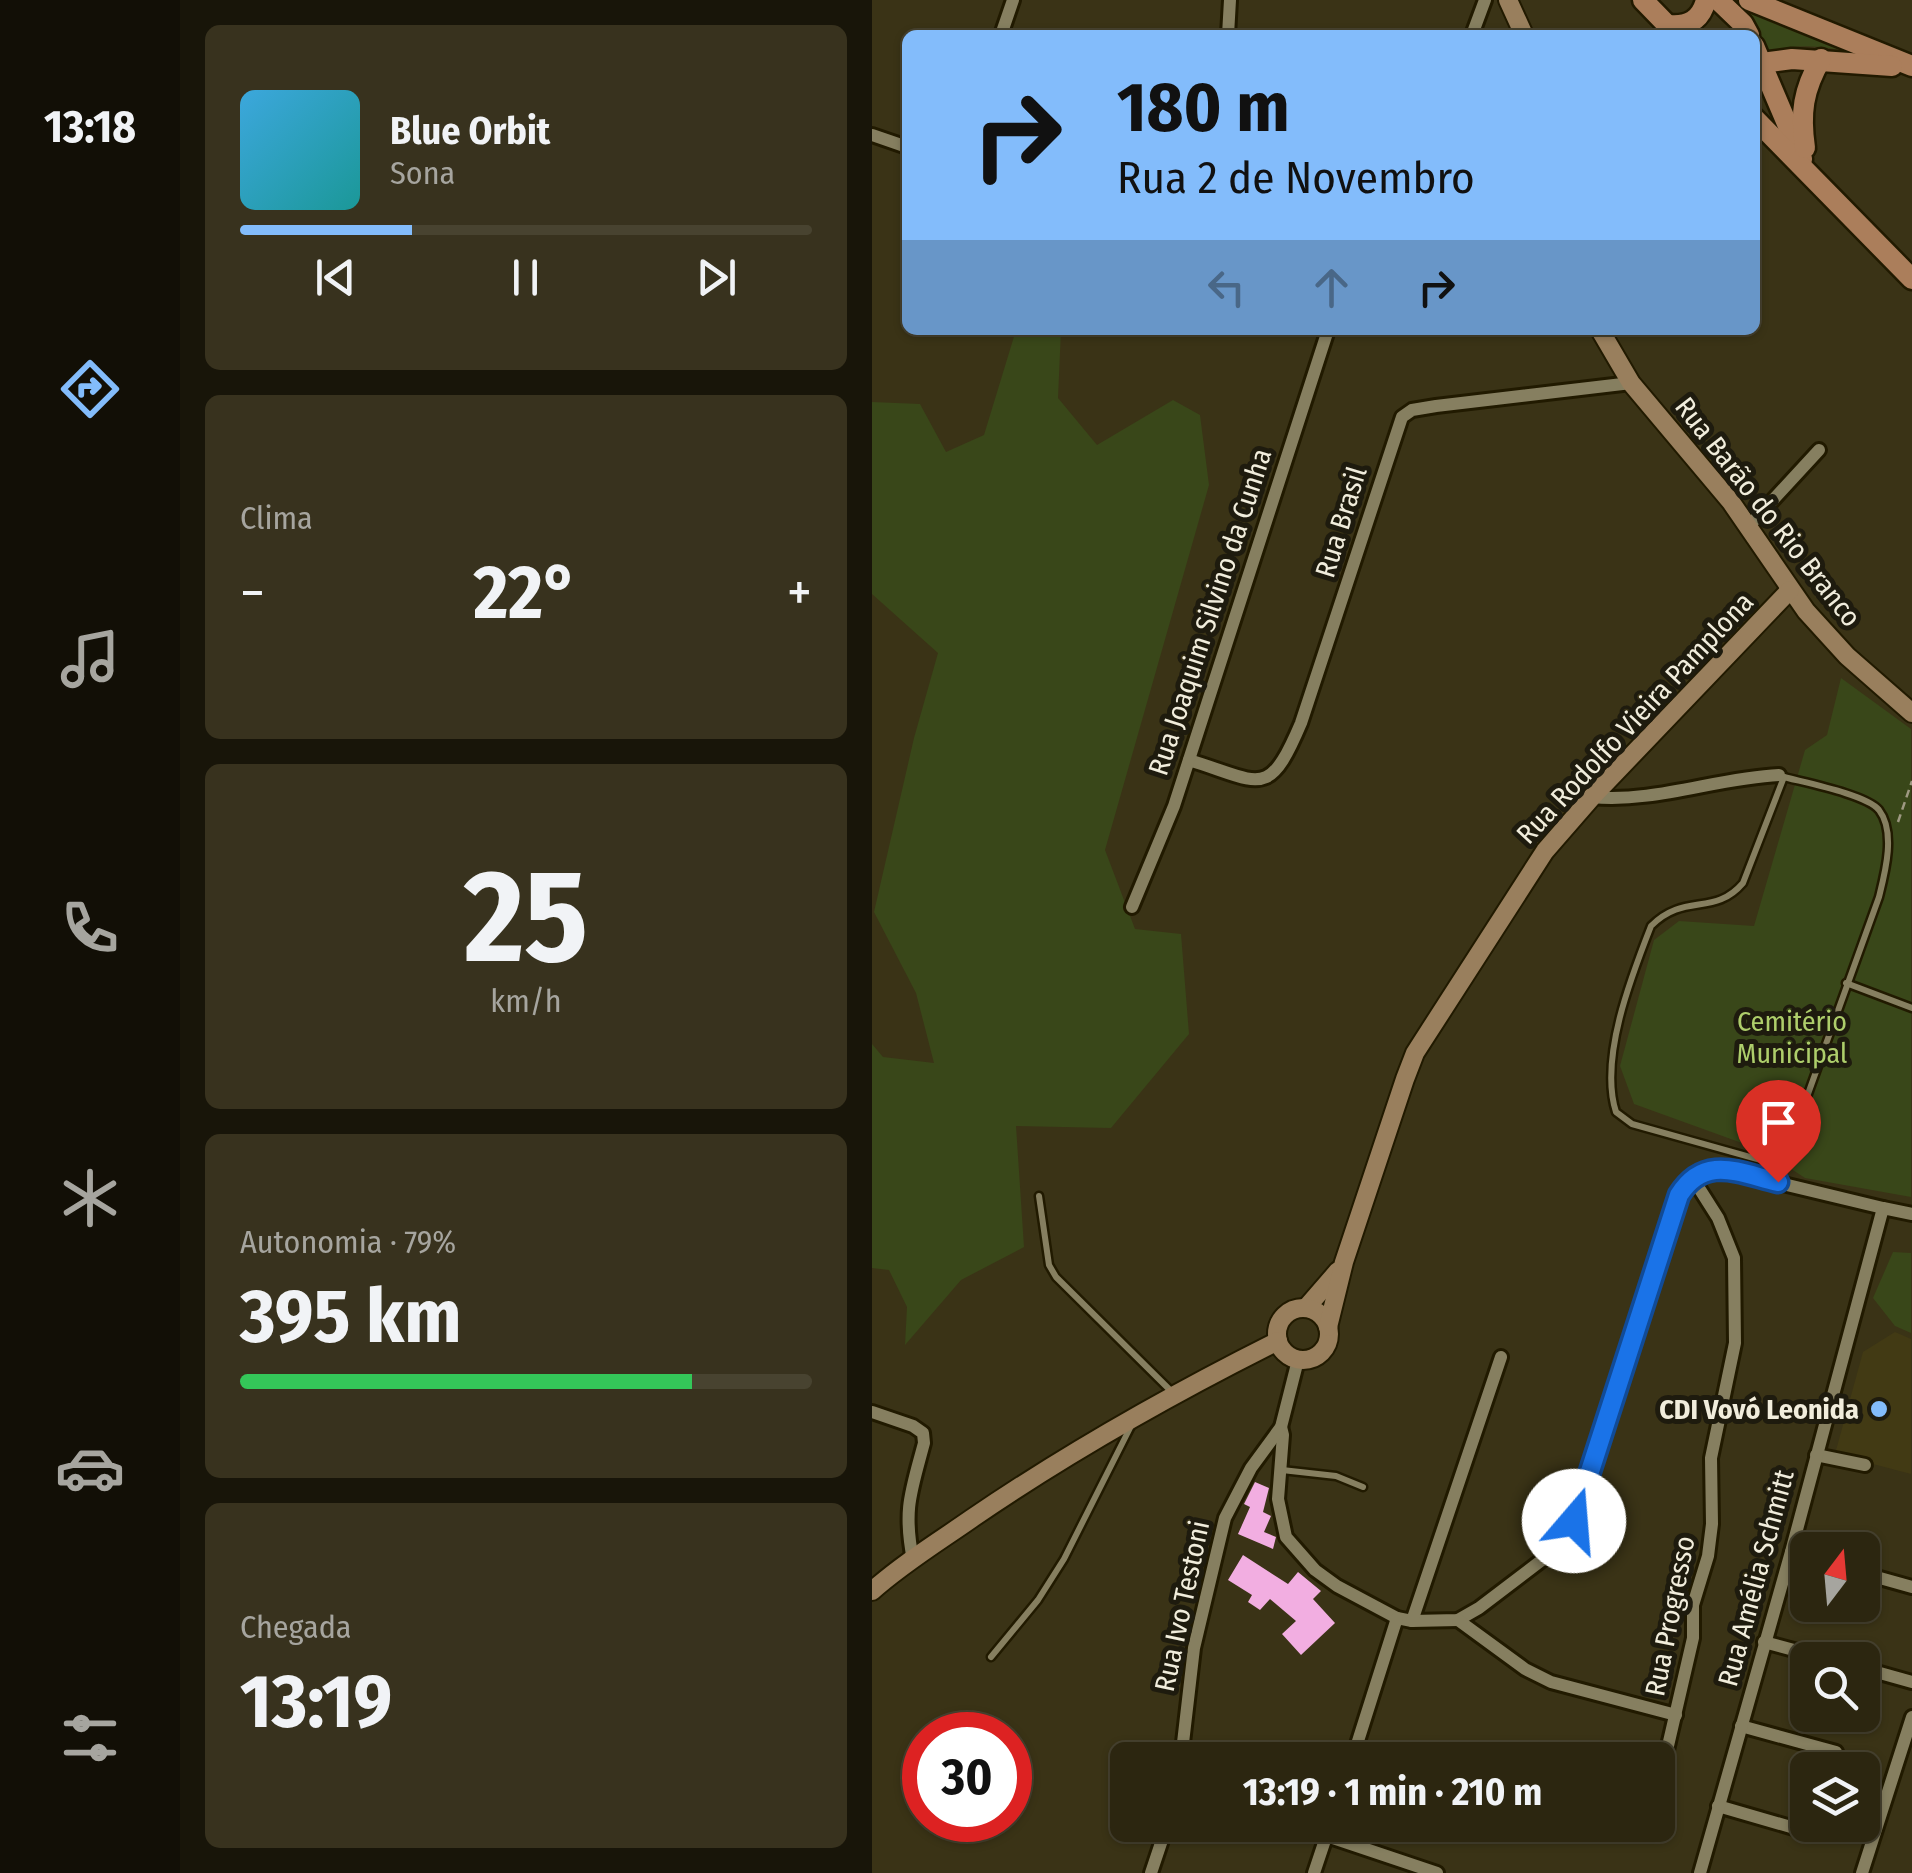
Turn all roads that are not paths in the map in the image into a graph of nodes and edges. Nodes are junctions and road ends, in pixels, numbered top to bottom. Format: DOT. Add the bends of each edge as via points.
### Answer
graph roads {
  1 [pos="1012,0"];
  2 [pos="1230,0"];
  3 [pos="1485,0"];
  4 [pos="1508,0"];
  5 [pos="1643,0"];
  6 [pos="1706,0"];
  7 [pos="1718,0"];
  8 [pos="1749,0"];
  9 [pos="1003,30"];
  10 [pos="1228,30"];
  11 [pos="1474,30"];
  12 [pos="1522,30"];
  13 [pos="1672,30"];
  14 [pos="1746,30"];
  15 [pos="1760,58"];
  16 [pos="1821,59"];
  17 [pos="1760,65"];
  18 [pos="1912,67"];
  19 [pos="1778,104"];
  20 [pos="1760,115"];
  21 [pos="1760,123"];
  22 [pos="872,136"];
  23 [pos="902,145"];
  24 [pos="1809,174"];
  25 [pos="1912,279"];
  26 [pos="1326,335"];
  27 [pos="1603,335"];
  28 [pos="1632,383"];
  29 [pos="1819,450"];
  30 [pos="1749,526"];
  31 [pos="1790,590"];
  32 [pos="1912,713"];
  33 [pos="1189,760"];
  34 [pos="1782,776"];
  35 [pos="1592,797"];
  36 [pos="1132,907"];
  37 [pos="1846,983"];
  38 [pos="1912,1008"];
  39 [pos="1782,1166"];
  40 [pos="1692,1176"];
  41 [pos="1778,1182"];
  42 [pos="1039,1196"];
  43 [pos="1883,1208"];
  44 [pos="1912,1214"];
  45 [pos="1344,1262"];
  46 [pos="1306,1308"];
  47 [pos="1328,1327"];
  48 [pos="1278,1341"];
  49 [pos="1501,1357"];
  50 [pos="1298,1360"];
  51 [pos="1175,1394"];
  52 [pos="872,1412"];
  53 [pos="1137,1416"];
  54 [pos="1280,1427"];
  55 [pos="1816,1455"];
  56 [pos="1865,1465"];
  57 [pos="1281,1470"];
  58 [pos="1363,1488"];
  59 [pos="1796,1532"];
  60 [pos="1790,1555"];
  61 [pos="913,1560"];
  62 [pos="1880,1578"];
  63 [pos="1912,1587"];
  64 [pos="873,1589"];
  65 [pos="1404,1620"];
  66 [pos="1458,1620"];
  67 [pos="1764,1642"];
  68 [pos="1790,1649"];
  69 [pos="990,1657"];
  70 [pos="1880,1673"];
  71 [pos="1912,1682"];
  72 [pos="1676,1715"];
  73 [pos="1912,1717"];
  74 [pos="1742,1726"];
  75 [pos="1183,1742"];
  76 [pos="1359,1742"];
  77 [pos="1669,1742"];
  78 [pos="1836,1752"];
  79 [pos="1718,1806"];
  80 [pos="1790,1827"];
  81 [pos="1161,1842"];
  82 [pos="1325,1842"];
  83 [pos="1359,1842"];
  84 [pos="1151,1873"];
  85 [pos="1314,1873"];
  86 [pos="1437,1873"];
  87 [pos="1700,1873"];
  88 [pos="1862,1873"];
  1 -- 9 [label="street"];
  2 -- 10 [label="street"];
  3 -- 11 [label="street"];
  4 -- 12 [label="street"];
  5 -- 13 [label="main road"];
  6 -- 13 [label="main road" via="1702,14"];
  7 -- 14 [label="main road"];
  8 -- 18 [label="main road"];
  15 -- 16 [label="main road"];
  16 -- 18 [label="main road"];
  16 -- 24 [label="main road" via="1802,103"];
  17 -- 19 [label="main road"];
  19 -- 20 [label="main road"];
  19 -- 24 [label="main road"];
  21 -- 24 [label="main road"];
  22 -- 23 [label="street"];
  24 -- 25 [label="main road"];
  26 -- 33 [label="street, Rua Joaquim Silvino da Cunha"];
  27 -- 28 [label="street, Rua Barão do Rio Branco"];
  28 -- 30 [label="street, Rua Barão do Rio Branco"];
  28 -- 33 [label="street, Rua Brasil" via="1436,406 1402,416 1285,761 1266,780"];
  29 -- 30 [label="street"];
  30 -- 31 [label="street, Rua Barão do Rio Branco"];
  31 -- 32 [label="street, Rua Barão do Rio Branco" via="1846,656"];
  31 -- 35 [label="street, Rua Rodolfo Vieira Pamplona"];
  33 -- 36 [label="street, Rua Joaquim Silvino da Cunha"];
  34 -- 35 [label="street" via="1634,799"];
  34 -- 37 [label="lane" via="1865,801 1884,822 1888,850 1879,896"];
  34 -- 39 [label="lane" via="1732,896 1666,911 1650,926 1610,1075 1616,1112 1632,1124"];
  35 -- 45 [label="street, Rua Rodolfo Vieira Pamplona" via="1519,888 1416,1052"];
  37 -- 38 [label="lane"];
  37 -- 39 [label="lane"];
  39 -- 41 [label="lane"];
  40 -- 41 [label="street" via="1721,1169"];
  40 -- 66 [label="street" via="1673,1210 1574,1521 1542,1560"];
  40 -- 72 [label="street, Rua Progresso" via="1718,1218 1737,1278 1735,1343 1711,1458 1712,1537"];
  41 -- 43 [label="street"];
  42 -- 51 [label="lane" via="1056,1276"];
  43 -- 44 [label="street"];
  43 -- 55 [label="street, Rua Amélia Schmitt"];
  45 -- 46 [label="street, Rua Rodolfo Vieira Pamplona"];
  45 -- 47 [label="street, Rua Rodolfo Vieira Pamplona"];
  46 -- 47 [label="street"];
  46 -- 48 [label="street" via="1281,1320"];
  47 -- 50 [label="street" via="1320,1354"];
  48 -- 50 [label="street"];
  48 -- 51 [label="street"];
  49 -- 65 [label="street"];
  50 -- 54 [label="street, Rua Ivo Testoni"];
  51 -- 53 [label="street"];
  52 -- 61 [label="street" via="924,1434 906,1524"];
  53 -- 61 [label="street"];
  53 -- 69 [label="lane" via="1064,1559"];
  54 -- 57 [label="street"];
  54 -- 75 [label="street, Rua Ivo Testoni" via="1225,1518 1194,1648"];
  55 -- 56 [label="street"];
  55 -- 59 [label="street, Rua Amélia Schmitt"];
  57 -- 58 [label="lane" via="1336,1476"];
  57 -- 65 [label="street" via="1281,1518 1300,1555 1349,1594"];
  60 -- 67 [label="street, Rua Amélia Schmitt"];
  61 -- 64 [label="street"];
  62 -- 63 [label="street"];
  65 -- 66 [label="street"];
  65 -- 76 [label="street"];
  66 -- 72 [label="street" via="1551,1682"];
  67 -- 68 [label="street"];
  67 -- 74 [label="street, Rua Amélia Schmitt"];
  70 -- 71 [label="street"];
  72 -- 77 [label="street, Rua Progresso"];
  73 -- 88 [label="street"];
  74 -- 78 [label="street"];
  74 -- 79 [label="street, Rua Amélia Schmitt"];
  79 -- 80 [label="street"];
  79 -- 87 [label="street, Rua Amélia Schmitt"];
  81 -- 84 [label="street"];
  82 -- 85 [label="street"];
  83 -- 86 [label="street"];
}
